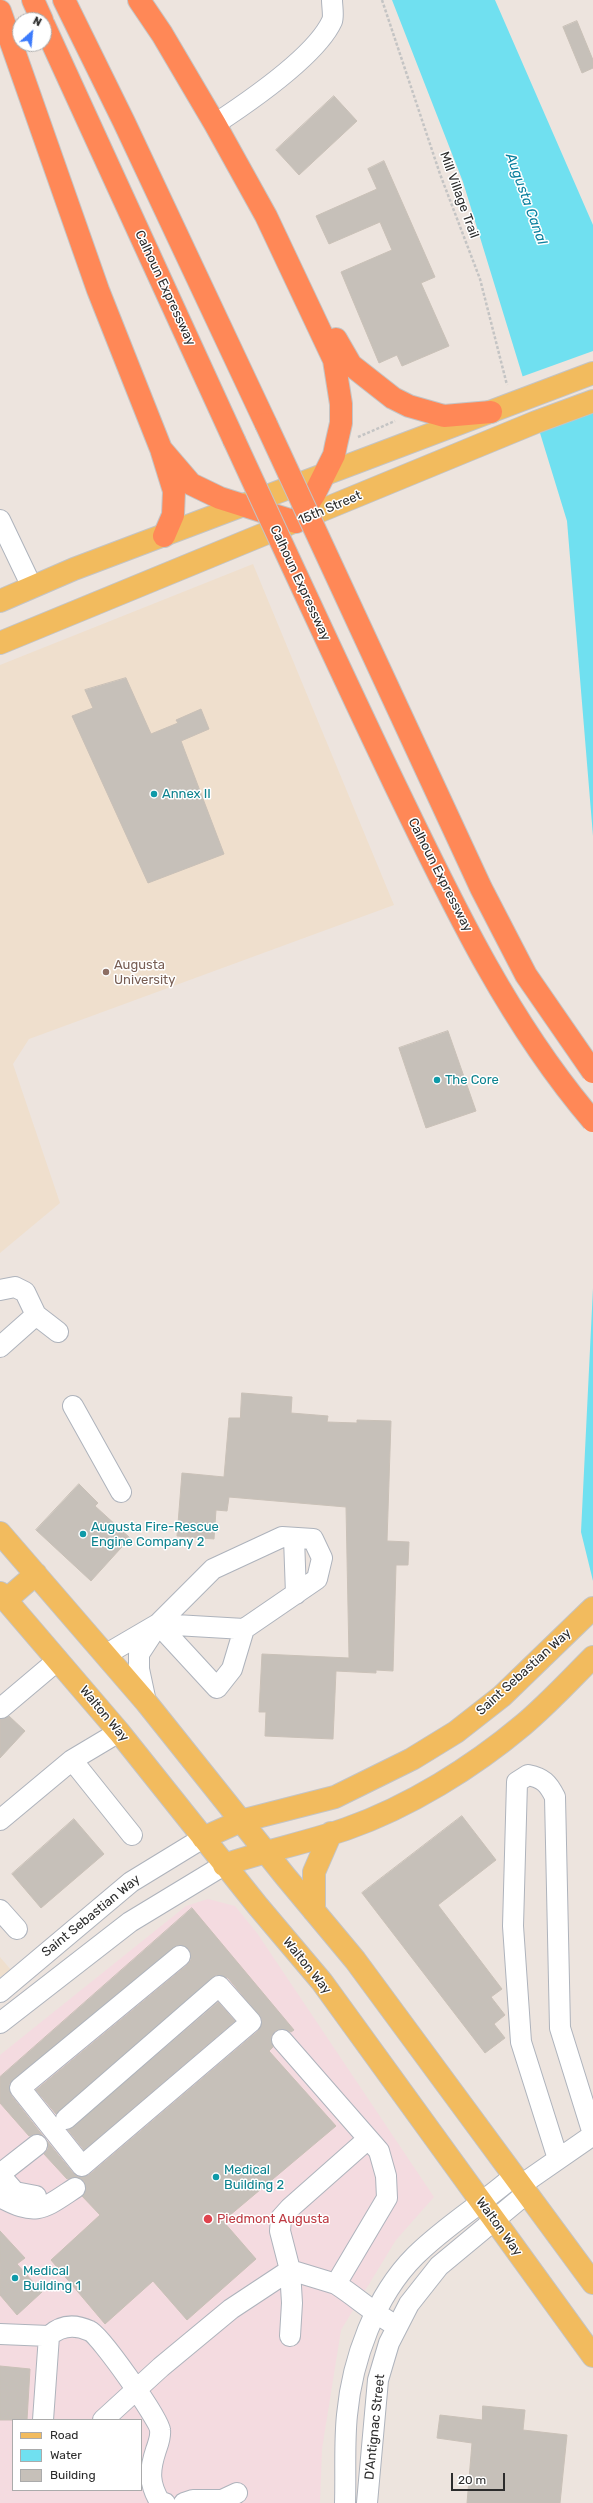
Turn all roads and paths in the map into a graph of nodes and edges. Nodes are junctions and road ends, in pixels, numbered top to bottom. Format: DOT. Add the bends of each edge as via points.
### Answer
graph roads {
  1 [pos="33,0"];
  2 [pos="64,0"];
  3 [pos="139,0"];
  4 [pos="332,0"];
  5 [pos="382,0"];
  6 [pos="0,11"];
  7 [pos="38,12"];
  8 [pos="52,42"];
  9 [pos="215,124"];
  10 [pos="312,310"];
  11 [pos="593,373"];
  12 [pos="521,391"];
  13 [pos="593,402"];
  14 [pos="490,412"];
  15 [pos="399,419"];
  16 [pos="357,437"];
  17 [pos="161,449"];
  18 [pos="323,476"];
  19 [pos="243,506"];
  20 [pos="0,520"];
  21 [pos="296,522"];
  22 [pos="164,536"];
  23 [pos="32,587"];
  24 [pos="0,601"];
  25 [pos="0,643"];
  26 [pos="593,1072"];
  27 [pos="593,1121"];
  28 [pos="0,1290"];
  29 [pos="36,1315"];
  30 [pos="58,1332"];
  31 [pos="0,1347"];
  32 [pos="73,1406"];
  33 [pos="121,1492"];
  34 [pos="0,1532"];
  35 [pos="294,1538"];
  36 [pos="36,1574"];
  37 [pos="296,1594"];
  38 [pos="3,1597"];
  39 [pos="593,1608"];
  40 [pos="158,1624"];
  41 [pos="244,1629"];
  42 [pos="105,1655"];
  43 [pos="593,1657"];
  44 [pos="58,1660"];
  45 [pos="146,1702"];
  46 [pos="1,1708"];
  47 [pos="119,1732"];
  48 [pos="72,1760"];
  49 [pos="0,1820"];
  50 [pos="241,1821"];
  51 [pos="339,1831"];
  52 [pos="132,1835"];
  53 [pos="203,1838"];
  54 [pos="264,1851"];
  55 [pos="224,1865"];
  56 [pos="0,1910"];
  57 [pos="314,1911"];
  58 [pos="17,1929"];
  59 [pos="180,1956"];
  60 [pos="4,1981"];
  61 [pos="28,2000"];
  62 [pos="0,2023"];
  63 [pos="282,2040"];
  64 [pos="66,2119"];
  65 [pos="593,2135"];
  66 [pos="368,2139"];
  67 [pos="37,2146"];
  68 [pos="558,2159"];
  69 [pos="0,2174"];
  70 [pos="521,2185"];
  71 [pos="0,2197"];
  72 [pos="488,2212"];
  73 [pos="290,2270"];
  74 [pos="593,2283"];
  75 [pos="336,2284"];
  76 [pos="376,2315"];
  77 [pos="397,2326"];
  78 [pos="0,2334"];
  79 [pos="49,2336"];
  80 [pos="290,2336"];
  81 [pos="593,2356"];
  82 [pos="137,2390"];
  83 [pos="43,2419"];
  84 [pos="104,2419"];
  85 [pos="237,2493"];
  86 [pos="165,2503"];
  87 [pos="184,2503"];
  88 [pos="345,2503"];
  89 [pos="367,2503"];
  1 -- 7 [label="highway"];
  2 -- 26 [label="highway, bridge" via="266,424 481,888 526,976"];
  3 -- 9 [label="highway"];
  4 -- 9 [label="street" via="332,20 312,47 257,96"];
  5 -- 12 [label="path, Mill Village Trail" via="440,174 480,279 507,388"];
  6 -- 17 [label="highway" via="98,290"];
  8 -- 27 [label="highway, Calhoun Expressway, bridge" via="234,440 444,888 503,995 569,1093"];
  9 -- 10 [label="highway" via="266,216"];
  10 -- 14 [label="highway" via="331,331 351,365 393,398 415,409 444,416"];
  10 -- 18 [label="highway" via="334,360 341,404 342,423 334,454"];
  11 -- 12 [label="main road"];
  12 -- 14 [label="main road"];
  13 -- 21 [label="main road, 15th Street" via="536,422"];
  14 -- 18 [label="main road"];
  15 -- 16 [label="path"];
  17 -- 19 [label="highway" via="191,484"];
  17 -- 22 [label="highway" via="174,491 173,515"];
  18 -- 19 [label="main road"];
  18 -- 21 [label="highway"];
  19 -- 21 [label="highway"];
  19 -- 22 [label="main road"];
  20 -- 23 [label="street"];
  21 -- 25 [label="main road, 15th Street"];
  22 -- 23 [label="main road"];
  23 -- 24 [label="main road"];
  28 -- 29 [label="street" via="15,1287 25,1292"];
  29 -- 30 [label="street"];
  29 -- 31 [label="street"];
  32 -- 33 [label="street"];
  34 -- 36 [label="main road"];
  35 -- 37 [label="street"];
  35 -- 37 [label="street" via="312,1539 322,1558 317,1578"];
  35 -- 40 [label="street" via="282,1537 213,1569"];
  36 -- 38 [label="main road"];
  36 -- 42 [label="main road"];
  37 -- 41 [label="street"];
  38 -- 44 [label="main road, Walton Way"];
  39 -- 50 [label="main road, Saint Sebastian Way" via="502,1696 456,1732 412,1759 335,1797"];
  40 -- 41 [label="street"];
  40 -- 41 [label="street" via="217,1688 232,1669"];
  40 -- 42 [label="street"];
  40 -- 45 [label="street" via="139,1654 139,1669"];
  42 -- 45 [label="main road"];
  43 -- 51 [label="main road, Saint Sebastian Way" via="523,1725 478,1759 437,1787"];
  44 -- 46 [label="street"];
  44 -- 47 [label="main road, Walton Way"];
  45 -- 50 [label="main road"];
  47 -- 48 [label="street"];
  47 -- 53 [label="main road, Walton Way"];
  48 -- 49 [label="street"];
  48 -- 52 [label="street"];
  50 -- 53 [label="main road, Saint Sebastian Way"];
  50 -- 54 [label="main road"];
  51 -- 54 [label="main road, Saint Sebastian Way"];
  51 -- 57 [label="main road" via="325,1844 314,1872"];
  53 -- 55 [label="main road, Walton Way"];
  53 -- 60 [label="street, Saint Sebastian Way" via="131,1882"];
  54 -- 55 [label="main road, Saint Sebastian Way"];
  54 -- 57 [label="main road"];
  55 -- 61 [label="street, Saint Sebastian Way" via="130,1922"];
  55 -- 72 [label="main road, Walton Way" via="322,1982"];
  56 -- 58 [label="street"];
  57 -- 70 [label="main road" via="355,1960"];
  59 -- 64 [label="street" via="20,2088 82,2166 251,2022 219,1986"];
  60 -- 61 [label="street"];
  61 -- 62 [label="street, Saint Sebastian Way"];
  63 -- 66 [label="street"];
  65 -- 68 [label="street, D'Antignac Street"];
  65 -- 68 [label="street" via="560,2028 555,1797 549,1785 540,1778 528,1775 517,1782 513,1926 518,2011 521,2042"];
  66 -- 73 [label="street" via="281,2218 280,2231"];
  66 -- 75 [label="street" via="379,2151 386,2176 386,2198"];
  67 -- 69 [label="street"];
  68 -- 70 [label="street, D'Antignac Street"];
  69 -- 71 [label="street" via="16,2192 32,2197 71,2184 43,2209 18,2206"];
  70 -- 72 [label="street, D'Antignac Street"];
  70 -- 74 [label="main road"];
  72 -- 76 [label="street, D'Antignac Street" via="415,2256 400,2273"];
  72 -- 77 [label="street, D'Antignac Street" via="439,2266 409,2304"];
  72 -- 81 [label="main road, Walton Way"];
  73 -- 75 [label="street"];
  73 -- 80 [label="street"];
  73 -- 82 [label="street" via="231,2309 160,2367"];
  75 -- 76 [label="street"];
  76 -- 77 [label="street"];
  76 -- 88 [label="street, D'Antignac Street" via="358,2357 351,2384 347,2416"];
  77 -- 89 [label="street, D'Antignac Street" via="378,2380"];
  78 -- 79 [label="street"];
  79 -- 82 [label="street" via="59,2327 73,2326 92,2332"];
  79 -- 83 [label="street"];
  82 -- 84 [label="street"];
  82 -- 86 [label="street" via="160,2428 160,2439 152,2462 151,2488 160,2502"];
  85 -- 87 [label="street" via="222,2500 193,2500"];
}
